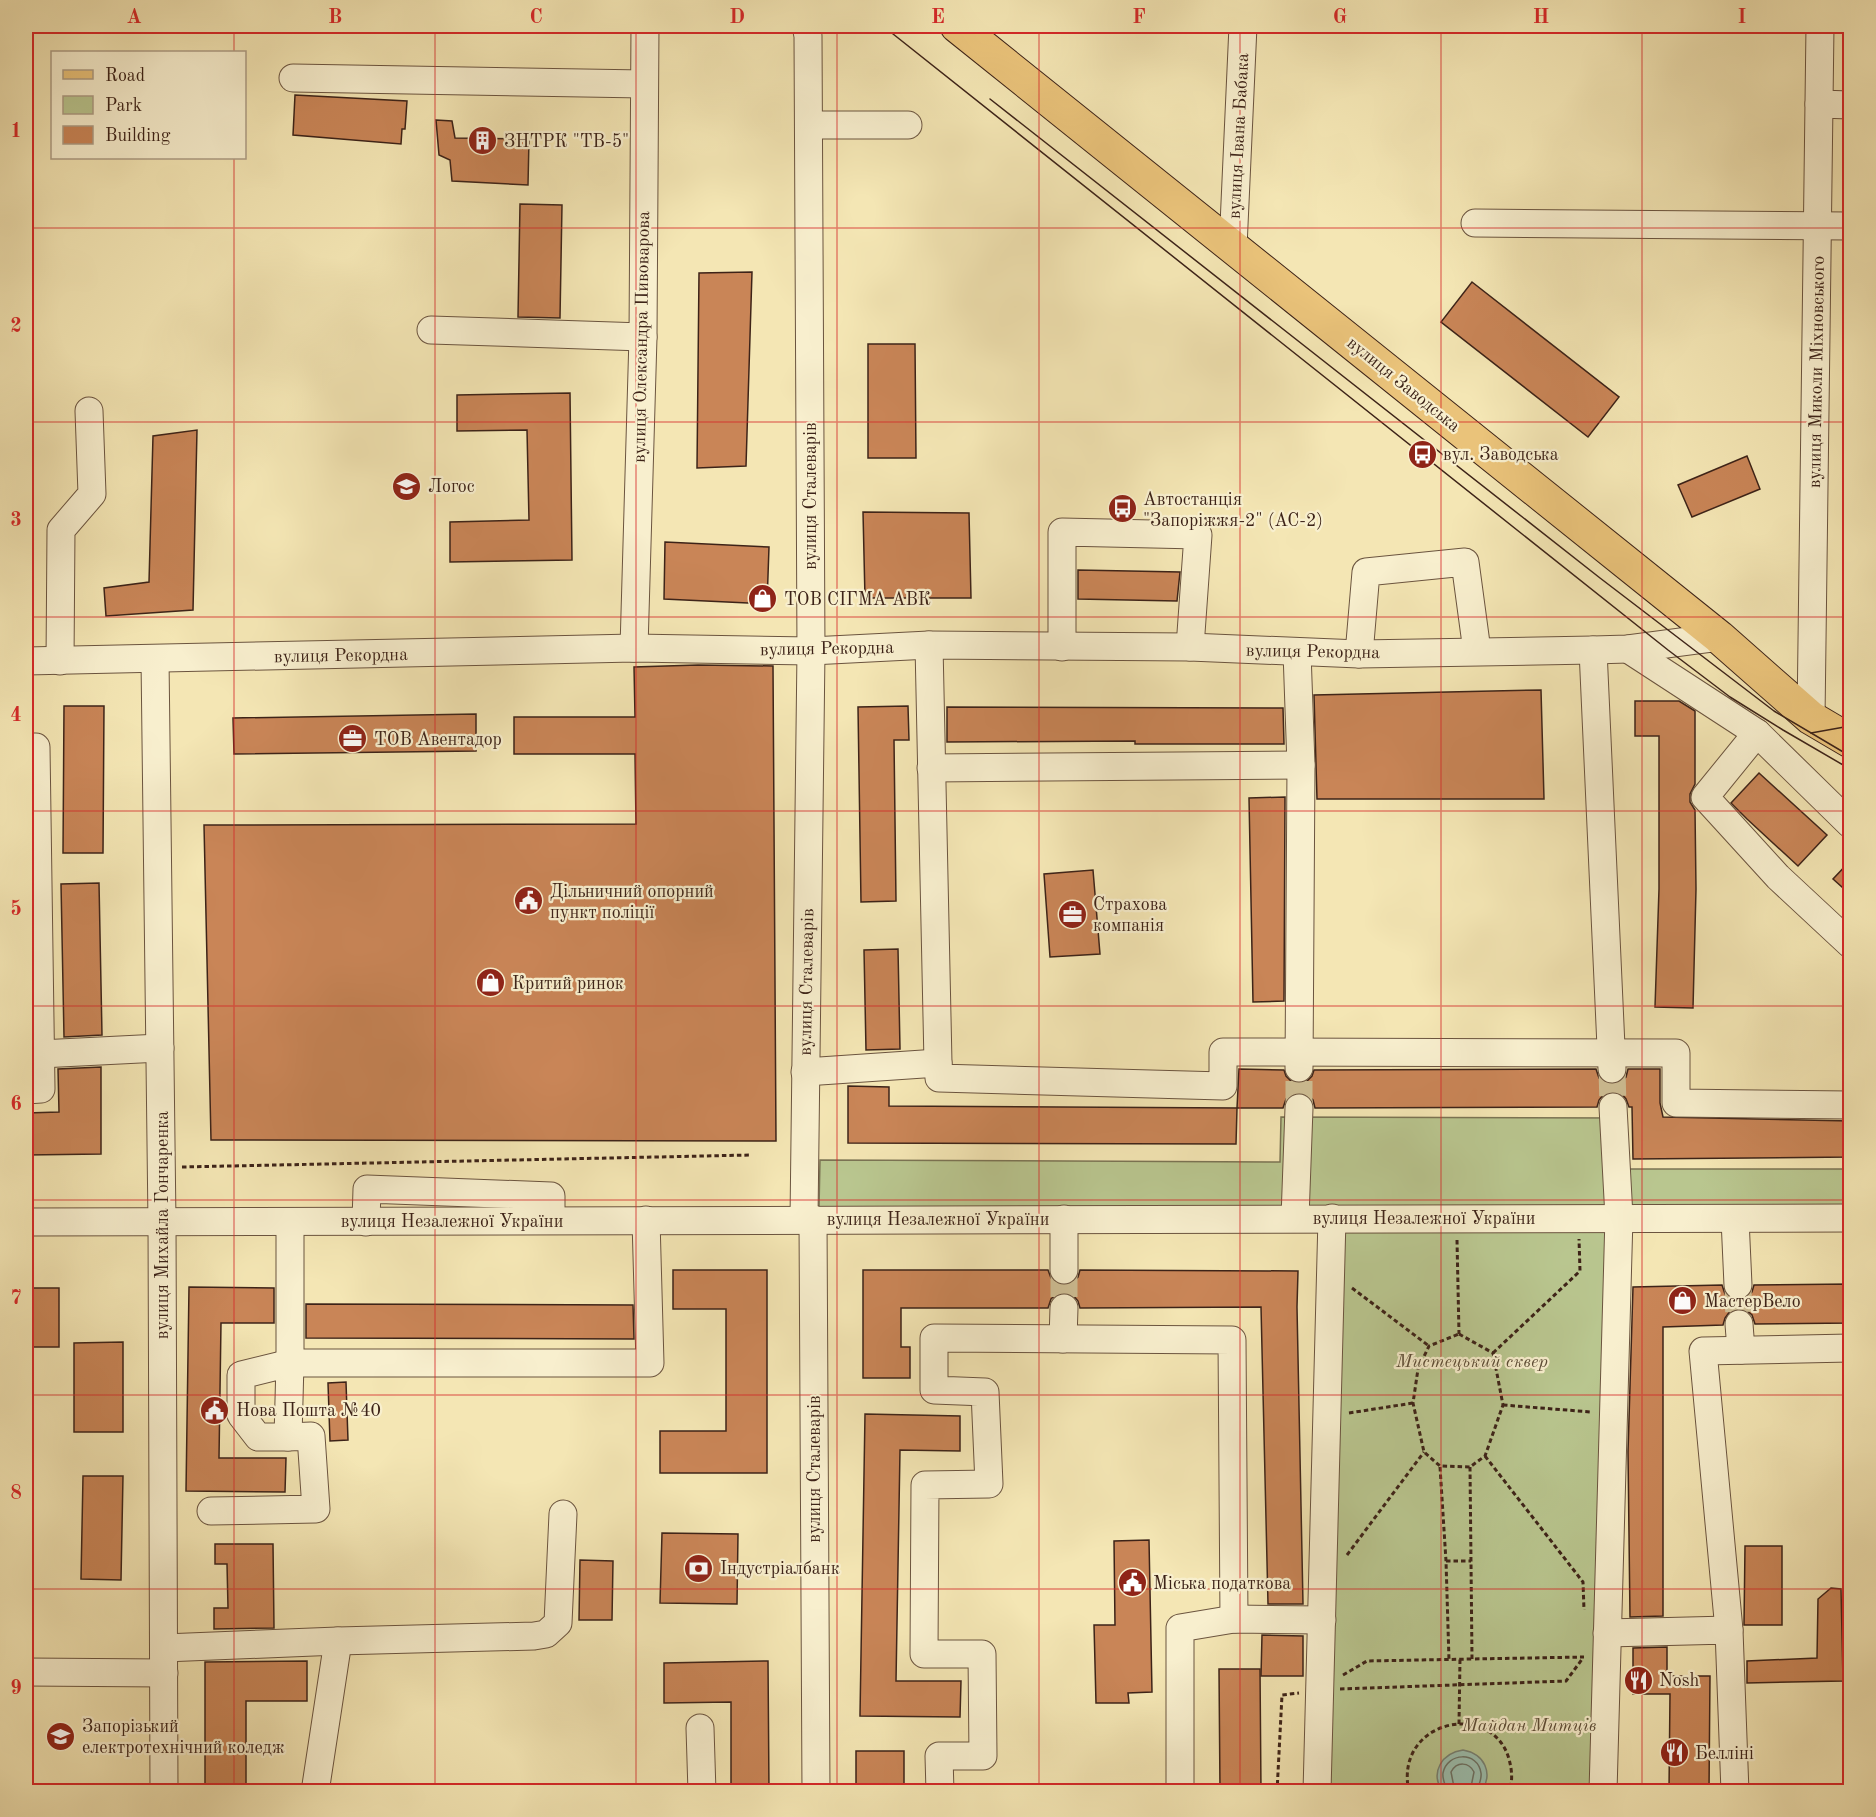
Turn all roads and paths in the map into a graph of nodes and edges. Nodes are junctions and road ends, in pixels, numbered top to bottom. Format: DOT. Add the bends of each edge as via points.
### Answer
graph roads {
  1 [pos="645,26"];
  2 [pos="806,26"];
  3 [pos="957,26"];
  4 [pos="1243,26"];
  5 [pos="1820,26"];
  6 [pos="293,78"];
  7 [pos="644,84"];
  8 [pos="1819,104"];
  9 [pos="1851,105"];
  10 [pos="808,125"];
  11 [pos="908,125"];
  12 [pos="1475,223"];
  13 [pos="1818,225"];
  14 [pos="1851,226"];
  15 [pos="1233,247"];
  16 [pos="431,330"];
  17 [pos="643,337"];
  18 [pos="89,411"];
  19 [pos="1719,637"];
  20 [pos="929,645"];
  21 [pos="1062,647"];
  22 [pos="1190,647"];
  23 [pos="634,648"];
  24 [pos="1628,649"];
  25 [pos="1593,650"];
  26 [pos="811,651"];
  27 [pos="1477,651"];
  28 [pos="1297,652"];
  29 [pos="1359,654"];
  30 [pos="155,659"];
  31 [pos="26,661"];
  32 [pos="60,661"];
  33 [pos="1811,718"];
  34 [pos="1757,733"];
  35 [pos="1851,741"];
  36 [pos="26,747"];
  37 [pos="1301,765"];
  38 [pos="931,768"];
  39 [pos="1851,824"];
  40 [pos="1851,944"];
  41 [pos="160,1048"];
  42 [pos="40,1054"];
  43 [pos="1299,1061"];
  44 [pos="1611,1061"];
  45 [pos="938,1063"];
  46 [pos="805,1072"];
  47 [pos="26,1090"];
  48 [pos="1851,1105"];
  49 [pos="1612,1107"];
  50 [pos="1299,1108"];
  51 [pos="751,1155"];
  52 [pos="181,1167"];
  53 [pos="1456,1217"];
  54 [pos="1619,1217"];
  55 [pos="1064,1218"];
  56 [pos="1294,1218"];
  57 [pos="1332,1218"];
  58 [pos="1578,1218"];
  59 [pos="1851,1218"];
  60 [pos="809,1219"];
  61 [pos="1735,1219"];
  62 [pos="646,1220"];
  63 [pos="26,1222"];
  64 [pos="162,1222"];
  65 [pos="290,1222"];
  66 [pos="1064,1270"];
  67 [pos="1330,1272"];
  68 [pos="1738,1285"];
  69 [pos="1064,1308"];
  70 [pos="1460,1334"];
  71 [pos="1063,1339"];
  72 [pos="1430,1346"];
  73 [pos="1851,1347"];
  74 [pos="1493,1353"];
  75 [pos="290,1363"];
  76 [pos="1413,1403"];
  77 [pos="1503,1405"];
  78 [pos="1614,1414"];
  79 [pos="1327,1416"];
  80 [pos="288,1437"];
  81 [pos="1424,1452"];
  82 [pos="1485,1456"];
  83 [pos="1440,1466"];
  84 [pos="1470,1467"];
  85 [pos="211,1511"];
  86 [pos="563,1514"];
  87 [pos="1446,1561"];
  88 [pos="1471,1561"];
  89 [pos="1323,1588"];
  90 [pos="1584,1614"];
  91 [pos="1234,1619"];
  92 [pos="1322,1620"];
  93 [pos="1729,1630"];
  94 [pos="1607,1633"];
  95 [pos="338,1641"];
  96 [pos="1584,1647"];
  97 [pos="1584,1657"];
  98 [pos="1449,1659"];
  99 [pos="1460,1659"];
  100 [pos="1472,1659"];
  101 [pos="164,1660"];
  102 [pos="26,1672"];
  103 [pos="1459,1684"];
  104 [pos="1320,1689"];
  105 [pos="1459,1724"];
  106 [pos="700,1728"];
  107 [pos="164,1791"];
  108 [pos="315,1791"];
  109 [pos="702,1791"];
  110 [pos="816,1791"];
  111 [pos="940,1791"];
  112 [pos="1180,1791"];
  113 [pos="1277,1791"];
  114 [pos="1317,1791"];
  115 [pos="1409,1791"];
  116 [pos="1509,1791"];
  117 [pos="1603,1791"];
  118 [pos="1735,1791"];
  1 -- 7 [label="street, вулиця Олександра Пивоварова"];
  2 -- 10 [label="street, вулиця Сталеварів"];
  3 -- 15 [label="main road, вулиця Заводська"];
  4 -- 15 [label="street, вулиця Івана Бабака"];
  5 -- 8 [label="street, вулиця Миколи Міхновського"];
  6 -- 7 [label="street"];
  7 -- 17 [label="street, вулиця Олександра Пивоварова"];
  8 -- 9 [label="street"];
  8 -- 13 [label="street, вулиця Миколи Міхновського"];
  10 -- 11 [label="street"];
  10 -- 26 [label="street, вулиця Сталеварів"];
  12 -- 13 [label="street"];
  13 -- 14 [label="street"];
  13 -- 33 [label="street, вулиця Миколи Міхновського"];
  15 -- 19 [label="main road, вулиця Заводська"];
  16 -- 17 [label="street"];
  17 -- 23 [label="street, вулиця Олександра Пивоварова"];
  18 -- 32 [label="street" via="92,494 61,530"];
  19 -- 24 [label="street, вулиця Рекордна"];
  19 -- 33 [label="main road, вулиця Заводська"];
  20 -- 21 [label="street, вулиця Рекордна"];
  20 -- 26 [label="street, вулиця Рекордна"];
  20 -- 38 [label="street"];
  21 -- 22 [label="street, вулиця Рекордна"];
  21 -- 22 [label="street" via="1062,532 1198,535"];
  22 -- 28 [label="street, вулиця Рекордна"];
  23 -- 26 [label="street, вулиця Рекордна"];
  23 -- 30 [label="street, вулиця Рекордна"];
  24 -- 25 [label="street, вулиця Рекордна"];
  24 -- 34 [label="street"];
  25 -- 27 [label="street, вулиця Рекордна"];
  25 -- 44 [label="street"];
  26 -- 46 [label="street, вулиця Сталеварів"];
  27 -- 29 [label="street, вулиця Рекордна"];
  27 -- 29 [label="street" via="1465,562 1366,572"];
  28 -- 29 [label="street, вулиця Рекордна"];
  28 -- 37 [label="street"];
  30 -- 32 [label="street, вулиця Рекордна"];
  30 -- 41 [label="street, вулиця Михайла Гончаренка"];
  31 -- 32 [label="street, вулиця Рекордна"];
  33 -- 35 [label="main road, вулиця Заводська"];
  34 -- 39 [label="street"];
  34 -- 40 [label="street" via="1705,797 1778,877"];
  36 -- 42 [label="street" via="36,747"];
  37 -- 38 [label="street"];
  37 -- 43 [label="street"];
  38 -- 45 [label="street"];
  41 -- 42 [label="street"];
  41 -- 64 [label="street, вулиця Михайла Гончаренка"];
  42 -- 47 [label="street" via="40,1089"];
  43 -- 44 [label="street"];
  43 -- 45 [label="street" via="1223,1052 1222,1086 939,1077"];
  44 -- 48 [label="street" via="1676,1053 1676,1103"];
  45 -- 46 [label="street"];
  46 -- 60 [label="street, вулиця Сталеварів"];
  49 -- 54 [label="street"];
  50 -- 56 [label="street"];
  51 -- 52 [label="path"];
  53 -- 57 [label="street, вулиця Незалежної України"];
  53 -- 58 [label="street, вулиця Незалежної України"];
  53 -- 70 [label="path"];
  54 -- 58 [label="street, вулиця Незалежної України"];
  54 -- 61 [label="street, вулиця Незалежної України"];
  54 -- 78 [label="street"];
  55 -- 56 [label="street, вулиця Незалежної України"];
  55 -- 60 [label="street, вулиця Незалежної України"];
  55 -- 66 [label="street"];
  56 -- 57 [label="street, вулиця Незалежної України"];
  57 -- 67 [label="street"];
  58 -- 74 [label="path" via="1580,1271"];
  59 -- 61 [label="street, вулиця Незалежної України"];
  60 -- 62 [label="street, вулиця Незалежної України"];
  60 -- 110 [label="street, вулиця Сталеварів"];
  61 -- 68 [label="street"];
  62 -- 65 [label="street, вулиця Незалежної України"];
  62 -- 75 [label="street" via="650,1363"];
  63 -- 64 [label="street, вулиця Незалежної України"];
  64 -- 65 [label="street, вулиця Незалежної України"];
  64 -- 101 [label="street, вулиця Михайла Гончаренка"];
  65 -- 75 [label="street"];
  67 -- 72 [label="path"];
  67 -- 79 [label="street"];
  69 -- 71 [label="street"];
  70 -- 72 [label="path"];
  70 -- 74 [label="path"];
  71 -- 91 [label="street" via="1232,1340"];
  71 -- 111 [label="street" via="934,1338 934,1390 985,1392 989,1484 925,1485 924,1654 982,1654 983,1756 939,1756"];
  72 -- 76 [label="path" via="1418,1369"];
  73 -- 93 [label="street" via="1740,1337 1703,1351"];
  74 -- 77 [label="path"];
  75 -- 80 [label="street"];
  75 -- 80 [label="street" via="241,1376 240,1415 258,1437"];
  76 -- 79 [label="path"];
  76 -- 81 [label="path"];
  77 -- 78 [label="path"];
  77 -- 82 [label="path"];
  78 -- 94 [label="street"];
  79 -- 89 [label="street"];
  80 -- 85 [label="street" via="311,1436 316,1509"];
  81 -- 83 [label="path"];
  81 -- 89 [label="path"];
  82 -- 84 [label="path"];
  82 -- 90 [label="path" via="1583,1582"];
  83 -- 84 [label="path"];
  83 -- 87 [label="path"];
  84 -- 88 [label="path"];
  86 -- 95 [label="street" via="558,1623 546,1634"];
  87 -- 88 [label="path"];
  87 -- 98 [label="path"];
  88 -- 100 [label="path"];
  89 -- 92 [label="street"];
  91 -- 92 [label="street"];
  91 -- 112 [label="street" via="1180,1628"];
  92 -- 104 [label="street"];
  93 -- 94 [label="street"];
  93 -- 118 [label="street"];
  94 -- 117 [label="street"];
  95 -- 101 [label="street"];
  95 -- 108 [label="street"];
  96 -- 97 [label="path"];
  97 -- 100 [label="path"];
  97 -- 103 [label="path" via="1566,1681"];
  98 -- 99 [label="path"];
  98 -- 104 [label="path" via="1367,1661"];
  99 -- 100 [label="path"];
  99 -- 103 [label="path"];
  101 -- 102 [label="street"];
  101 -- 107 [label="street, вулиця Михайла Гончаренка"];
  103 -- 104 [label="path"];
  103 -- 105 [label="path"];
  104 -- 113 [label="path" via="1282,1695"];
  104 -- 114 [label="street"];
  105 -- 115 [label="path" via="1426,1735 1415,1747 1408,1763"];
  105 -- 116 [label="path" via="1473,1725 1499,1741 1512,1771"];
  106 -- 109 [label="street"];
}
